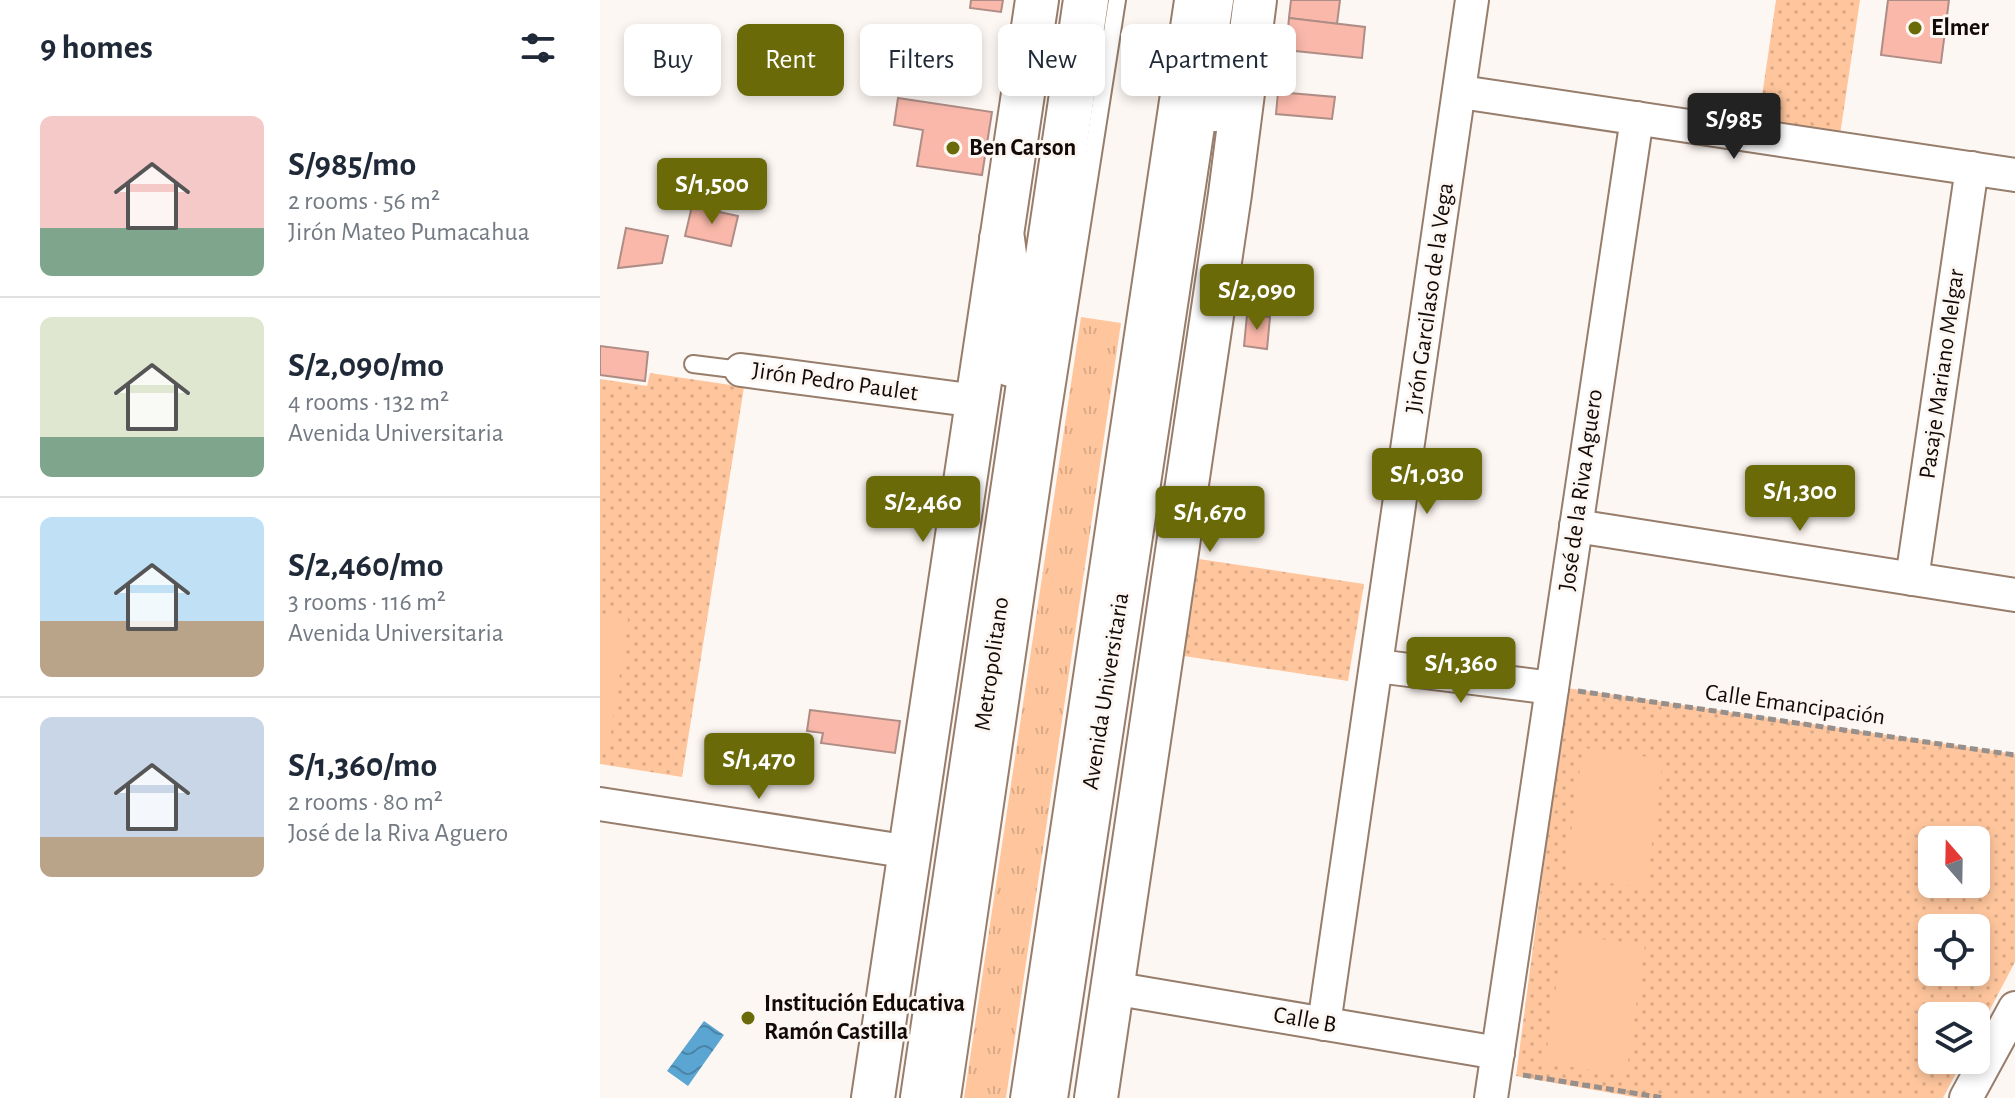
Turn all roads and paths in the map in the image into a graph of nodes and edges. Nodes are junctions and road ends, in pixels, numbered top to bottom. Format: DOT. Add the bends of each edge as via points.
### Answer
graph roads {
  1 [pos="1037,0"];
  2 [pos="1086,0"];
  3 [pos="1117,0"];
  4 [pos="1183,0"];
  5 [pos="1211,0"];
  6 [pos="1472,0"];
  7 [pos="1252,20"];
  8 [pos="1461,92"];
  9 [pos="1637,118"];
  10 [pos="1972,168"];
  11 [pos="1185,173"];
  12 [pos="2015,175"];
  13 [pos="1002,239"];
  14 [pos="693,364"];
  15 [pos="741,370"];
  16 [pos="977,401"];
  17 [pos="1020,444"];
  18 [pos="1576,526"];
  19 [pos="1912,579"];
  20 [pos="2015,595"];
  21 [pos="1377,666"];
  22 [pos="1560,689"];
  23 [pos="2015,755"];
  24 [pos="600,804"];
  25 [pos="910,852"];
  26 [pos="1112,988"];
  27 [pos="2015,1008"];
  28 [pos="1324,1024"];
  29 [pos="1508,1064"];
  30 [pos="873,1098"];
  31 [pos="923,1098"];
  32 [pos="952,1098"];
  33 [pos="1019,1098"];
  34 [pos="1045,1098"];
  35 [pos="1096,1098"];
  36 [pos="1491,1098"];
  37 [pos="1664,1098"];
  38 [pos="1966,1098"];
  1 -- 13 [label="street"];
  2 -- 17 [label="main road"];
  3 -- 32 [label="lane, Metropolitano"];
  4 -- 33 [label="lane"];
  5 -- 11 [label="main road, Avenida Universitaria"];
  6 -- 8 [label="street, Jirón Garcilaso de la Vega"];
  7 -- 11 [label="main road" via="1226,64 1206,153"];
  7 -- 26 [label="street, Avenida Universitaria"];
  8 -- 9 [label="street"];
  8 -- 21 [label="street, Jirón Garcilaso de la Vega"];
  9 -- 10 [label="street"];
  9 -- 18 [label="street, José de la Riva Aguero"];
  10 -- 12 [label="street"];
  10 -- 19 [label="street, Pasaje Mariano Melgar"];
  11 -- 34 [label="main road, Avenida Universitaria"];
  13 -- 16 [label="street"];
  13 -- 17 [label="main road" via="1012,317 1010,419"];
  14 -- 15 [label="lane, Jirón Pedro Paulet"];
  15 -- 16 [label="street, Jirón Pedro Paulet"];
  16 -- 25 [label="street"];
  17 -- 31 [label="main road"];
  18 -- 19 [label="street"];
  18 -- 22 [label="street, José de la Riva Aguero"];
  19 -- 20 [label="street"];
  21 -- 22 [label="street"];
  21 -- 28 [label="street, Jirón Garcilaso de la Vega"];
  22 -- 23 [label="path, Calle Emancipación"];
  22 -- 29 [label="street, José de la Riva Aguero"];
  24 -- 25 [label="street"];
  25 -- 30 [label="street"];
  26 -- 28 [label="street, Calle B"];
  26 -- 35 [label="street, Avenida Universitaria"];
  27 -- 38 [label="street"];
  28 -- 29 [label="street, Calle B"];
  29 -- 36 [label="street, José de la Riva Aguero"];
  29 -- 37 [label="path"];
}
